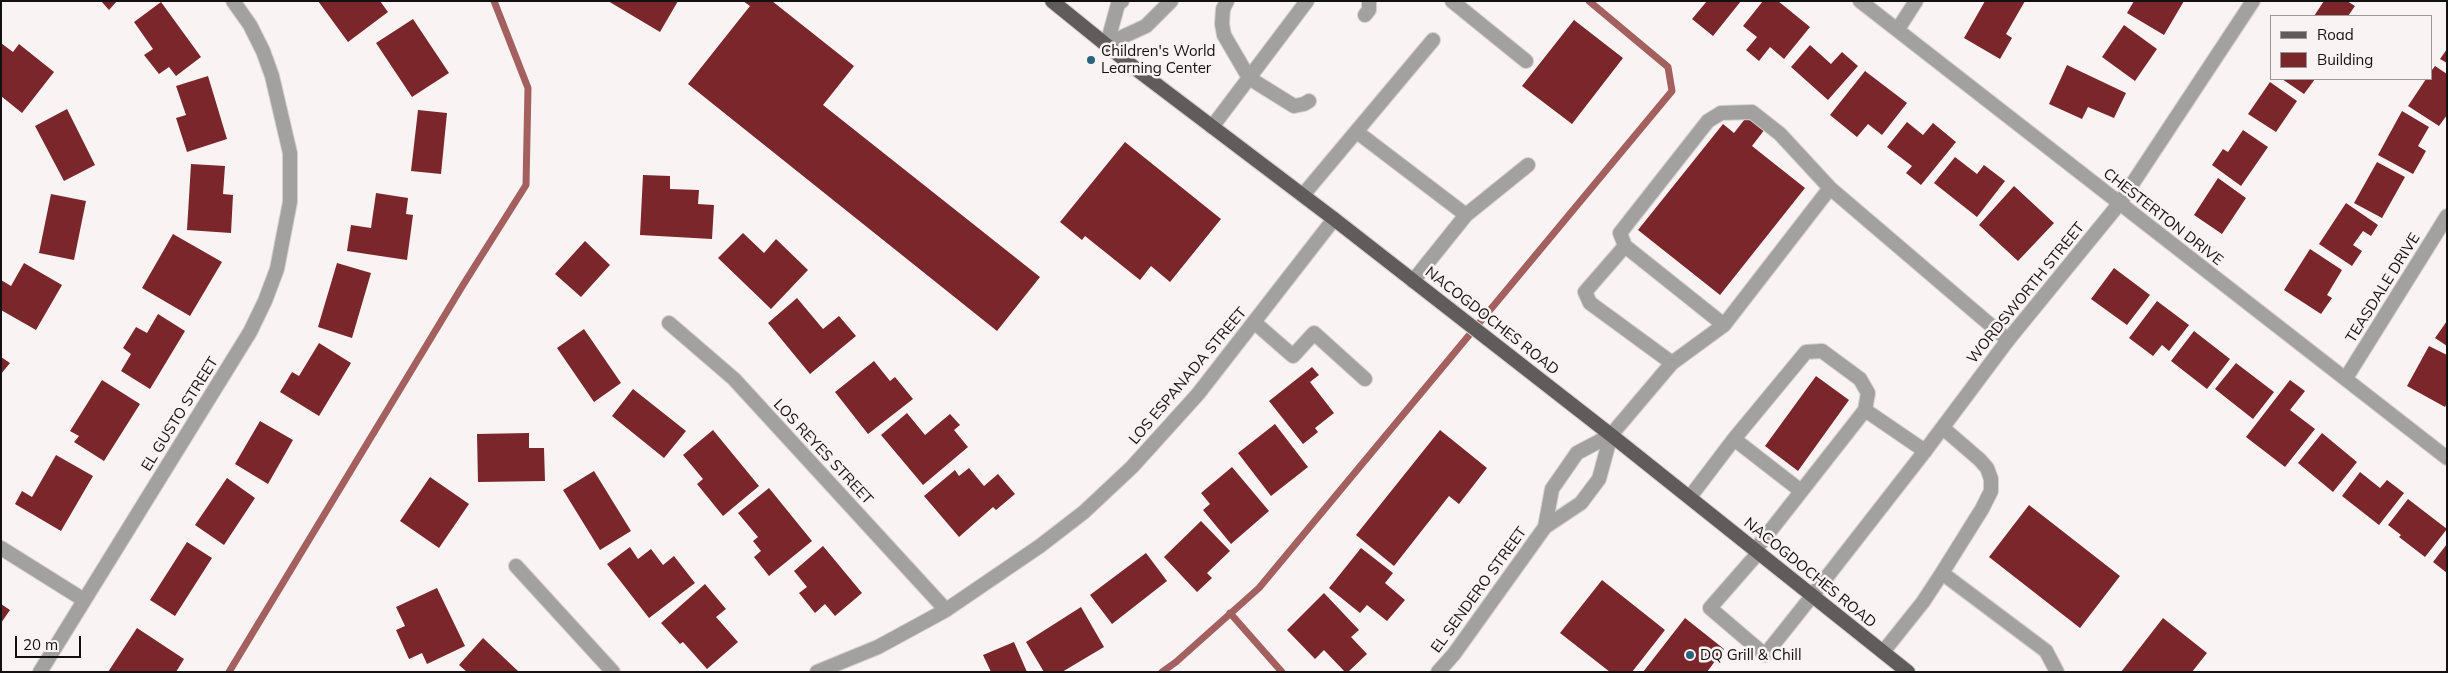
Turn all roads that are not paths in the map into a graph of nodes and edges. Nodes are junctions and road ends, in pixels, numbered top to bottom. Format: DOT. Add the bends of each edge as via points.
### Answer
graph roads {
  1 [pos="233,1"];
  2 [pos="1052,1"];
  3 [pos="1122,1"];
  4 [pos="1171,1"];
  5 [pos="1227,1"];
  6 [pos="1307,1"];
  7 [pos="1369,1"];
  8 [pos="1452,1"];
  9 [pos="1860,1"];
  10 [pos="1916,1"];
  11 [pos="2253,1"];
  12 [pos="1366,15"];
  13 [pos="1898,29"];
  14 [pos="1433,40"];
  15 [pos="1107,44"];
  16 [pos="1526,61"];
  17 [pos="1249,78"];
  18 [pos="1309,101"];
  19 [pos="1212,127"];
  20 [pos="1357,132"];
  21 [pos="1528,165"];
  22 [pos="1830,188"];
  23 [pos="1303,195"];
  24 [pos="2119,204"];
  25 [pos="1466,215"];
  26 [pos="2447,216"];
  27 [pos="1334,219"];
  28 [pos="1624,246"];
  29 [pos="1413,281"];
  30 [pos="1254,322"];
  31 [pos="668,323"];
  32 [pos="1724,325"];
  33 [pos="2008,340"];
  34 [pos="1672,363"];
  35 [pos="2346,378"];
  36 [pos="1365,379"];
  37 [pos="1865,410"];
  38 [pos="1943,428"];
  39 [pos="1611,435"];
  40 [pos="1734,439"];
  41 [pos="1925,451"];
  42 [pos="2447,458"];
  43 [pos="1801,491"];
  44 [pos="1690,497"];
  45 [pos="1545,527"];
  46 [pos="1,548"];
  47 [pos="1757,550"];
  48 [pos="516,566"];
  49 [pos="1942,573"];
  50 [pos="1812,596"];
  51 [pos="84,600"];
  52 [pos="946,610"];
  53 [pos="1883,652"];
  54 [pos="40,672"];
  55 [pos="613,672"];
  56 [pos="817,672"];
  57 [pos="1438,672"];
  58 [pos="1908,672"];
  59 [pos="2057,672"];
  1 -- 51 [label="street, EL GUSTO STREET" via="263,51 290,153 290,202 277,269 250,332"];
  2 -- 15 [label="main road, NACOGDOCHES ROAD"];
  3 -- 15 [label="street" via="1118,4"];
  4 -- 15 [label="street" via="1146,26"];
  5 -- 17 [label="street" via="1223,9 1224,35"];
  6 -- 17 [label="street"];
  7 -- 12 [label="street"];
  8 -- 16 [label="street"];
  9 -- 13 [label="street, CHESTERTON DRIVE"];
  10 -- 13 [label="street"];
  11 -- 24 [label="street, WORDSWORTH STREET"];
  13 -- 24 [label="street, CHESTERTON DRIVE"];
  14 -- 20 [label="street"];
  15 -- 19 [label="main road, NACOGDOCHES ROAD"];
  17 -- 18 [label="street" via="1294,106"];
  17 -- 19 [label="street"];
  19 -- 23 [label="main road, NACOGDOCHES ROAD"];
  20 -- 23 [label="street"];
  20 -- 25 [label="street"];
  21 -- 25 [label="street"];
  22 -- 28 [label="street" via="1780,134 1752,112 1720,113 1708,121 1620,233"];
  22 -- 32 [label="street"];
  22 -- 33 [label="street"];
  23 -- 27 [label="main road, NACOGDOCHES ROAD"];
  24 -- 33 [label="street, WORDSWORTH STREET"];
  24 -- 35 [label="street, CHESTERTON DRIVE"];
  25 -- 29 [label="street"];
  26 -- 35 [label="street, TEASDALE DRIVE"];
  27 -- 29 [label="main road, NACOGDOCHES ROAD"];
  27 -- 30 [label="street, LOS ESPANADA STREET"];
  28 -- 32 [label="street"];
  28 -- 34 [label="street" via="1585,292 1590,302"];
  29 -- 39 [label="main road, NACOGDOCHES ROAD"];
  30 -- 36 [label="street" via="1293,356 1314,333"];
  30 -- 52 [label="street, LOS ESPANADA STREET" via="1198,394 1132,467 1084,512"];
  31 -- 52 [label="street, LOS REYES STREET" via="734,379"];
  32 -- 34 [label="street"];
  33 -- 38 [label="street, WORDSWORTH STREET"];
  34 -- 39 [label="street"];
  35 -- 42 [label="street, CHESTERTON DRIVE"];
  37 -- 40 [label="street" via="1868,393 1860,379 1822,351 1806,352"];
  37 -- 41 [label="street"];
  37 -- 43 [label="street"];
  38 -- 41 [label="street, WORDSWORTH STREET"];
  38 -- 49 [label="street" via="1984,464 1992,479 1982,509"];
  39 -- 44 [label="main road, NACOGDOCHES ROAD"];
  39 -- 45 [label="street, EL SENDERO STREET" via="1599,479 1580,503"];
  39 -- 45 [label="street, EL SENDERO STREET" via="1577,453 1552,489"];
  40 -- 43 [label="street"];
  40 -- 44 [label="street"];
  41 -- 50 [label="street, WORDSWORTH STREET"];
  43 -- 47 [label="street"];
  44 -- 47 [label="main road, NACOGDOCHES ROAD"];
  45 -- 57 [label="street, EL SENDERO STREET"];
  46 -- 51 [label="street"];
  47 -- 50 [label="main road, NACOGDOCHES ROAD"];
  47 -- 50 [label="street, WORDSWORTH STREET" via="1710,608 1765,655"];
  48 -- 55 [label="street"];
  49 -- 53 [label="street"];
  49 -- 59 [label="street" via="2046,651"];
  50 -- 53 [label="main road, NACOGDOCHES ROAD"];
  51 -- 54 [label="street, EL GUSTO STREET"];
  52 -- 56 [label="street, LOS ESPANADA STREET" via="878,647"];
  53 -- 58 [label="main road, NACOGDOCHES ROAD"];
}
